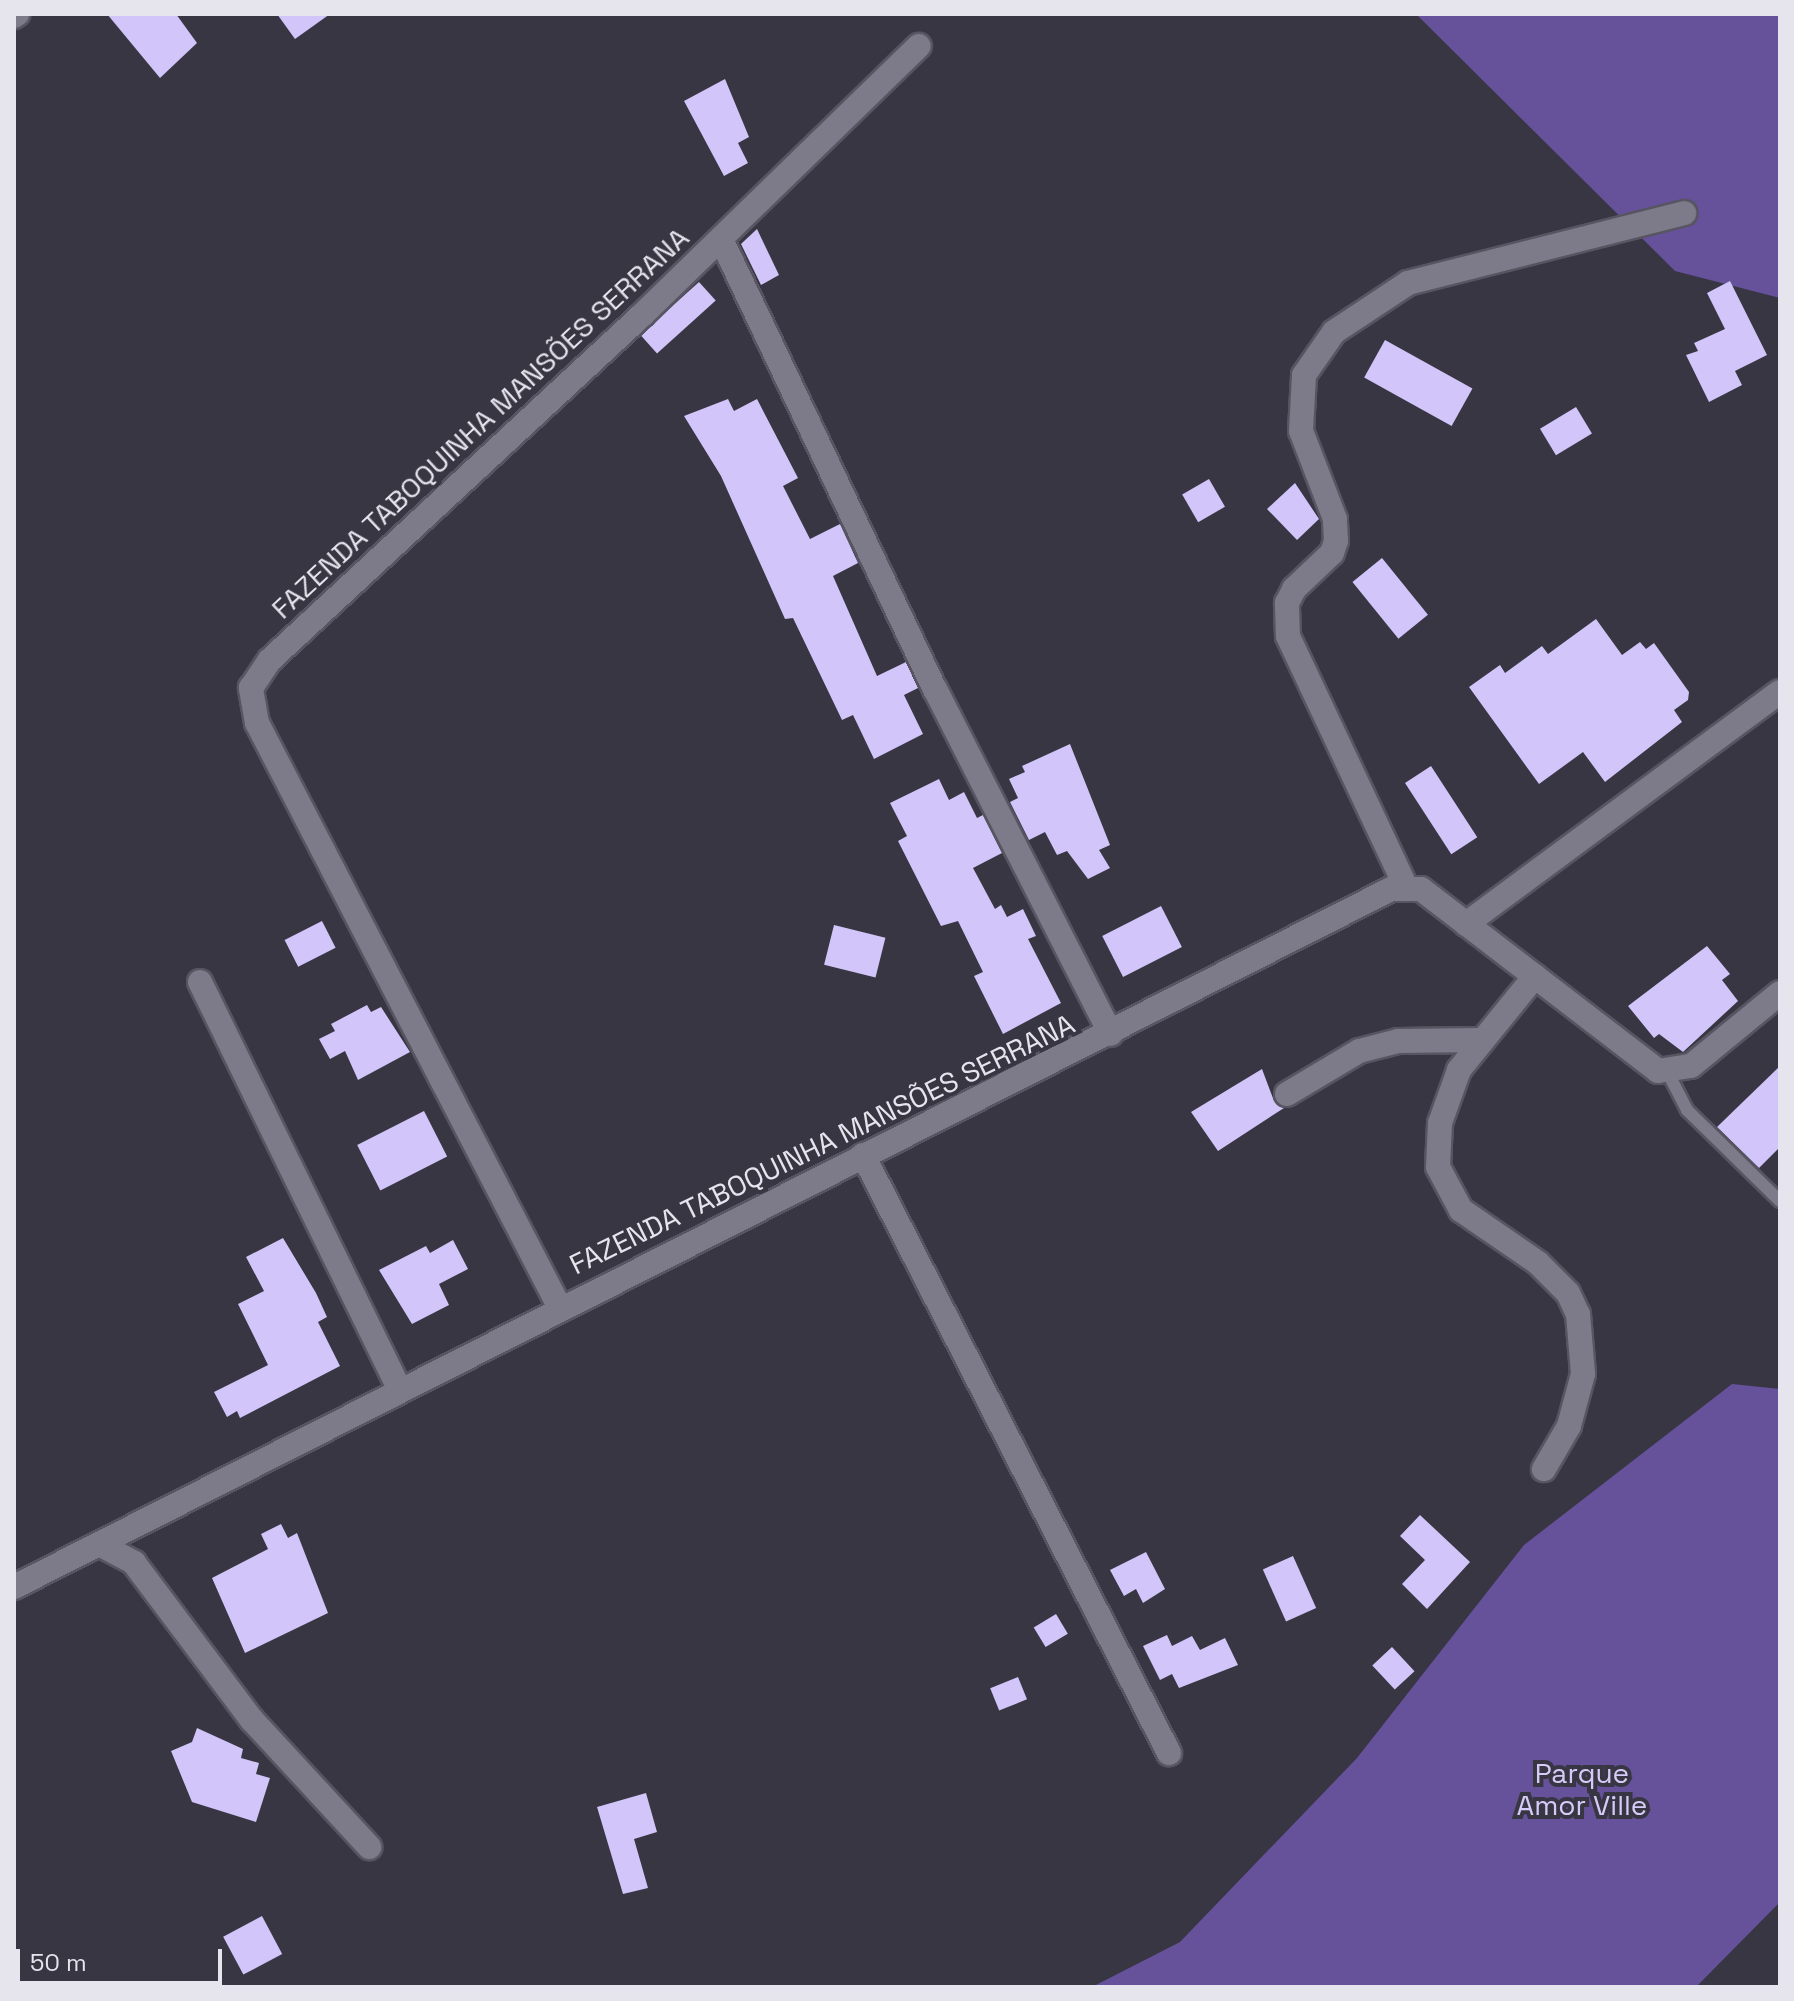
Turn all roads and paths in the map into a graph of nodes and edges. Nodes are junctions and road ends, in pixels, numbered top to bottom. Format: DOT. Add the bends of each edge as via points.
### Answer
graph roads {
  1 [pos="919,46"];
  2 [pos="1684,213"];
  3 [pos="721,239"];
  4 [pos="1780,692"];
  5 [pos="1405,885"];
  6 [pos="1466,924"];
  7 [pos="1535,976"];
  8 [pos="200,982"];
  9 [pos="1780,993"];
  10 [pos="1111,1034"];
  11 [pos="1480,1040"];
  12 [pos="1668,1073"];
  13 [pos="1287,1094"];
  14 [pos="863,1155"];
  15 [pos="1780,1201"];
  16 [pos="560,1308"];
  17 [pos="400,1390"];
  18 [pos="1544,1469"];
  19 [pos="99,1544"];
  20 [pos="14,1587"];
  21 [pos="1169,1753"];
  22 [pos="369,1847"];
  1 -- 3 [label="street"];
  2 -- 5 [label="street" via="1408,283 1334,332 1304,375 1301,431 1335,519 1336,541 1332,553 1294,589 1288,636"];
  3 -- 10 [label="street, FAZENDA TABOQUINHA MANSÕES SERRANA" via="935,689"];
  3 -- 16 [label="street, FAZENDA TABOQUINHA MANSÕES SERRANA" via="270,660 251,688 257,723"];
  4 -- 6 [label="street"];
  5 -- 6 [label="street" via="1421,889"];
  5 -- 10 [label="street, FAZENDA TABOQUINHA MANSÕES SERRANA"];
  6 -- 7 [label="street"];
  7 -- 11 [label="street"];
  7 -- 12 [label="street" via="1645,1063"];
  8 -- 17 [label="street"];
  9 -- 12 [label="street" via="1691,1066"];
  10 -- 14 [label="street, FAZENDA TABOQUINHA MANSÕES SERRANA"];
  11 -- 13 [label="street" via="1398,1041 1359,1051"];
  11 -- 18 [label="street" via="1445,1099 1438,1167 1461,1210 1538,1263 1568,1293 1578,1314 1583,1374 1569,1426"];
  12 -- 15 [label="lane" via="1687,1110"];
  14 -- 16 [label="street, FAZENDA TABOQUINHA MANSÕES SERRANA"];
  14 -- 21 [label="street"];
  16 -- 17 [label="street, FAZENDA TABOQUINHA MANSÕES SERRANA"];
  17 -- 19 [label="street, FAZENDA TABOQUINHA MANSÕES SERRANA"];
  19 -- 20 [label="street, FAZENDA TABOQUINHA MANSÕES SERRANA"];
  19 -- 22 [label="street" via="134,1563 252,1720"];
}
